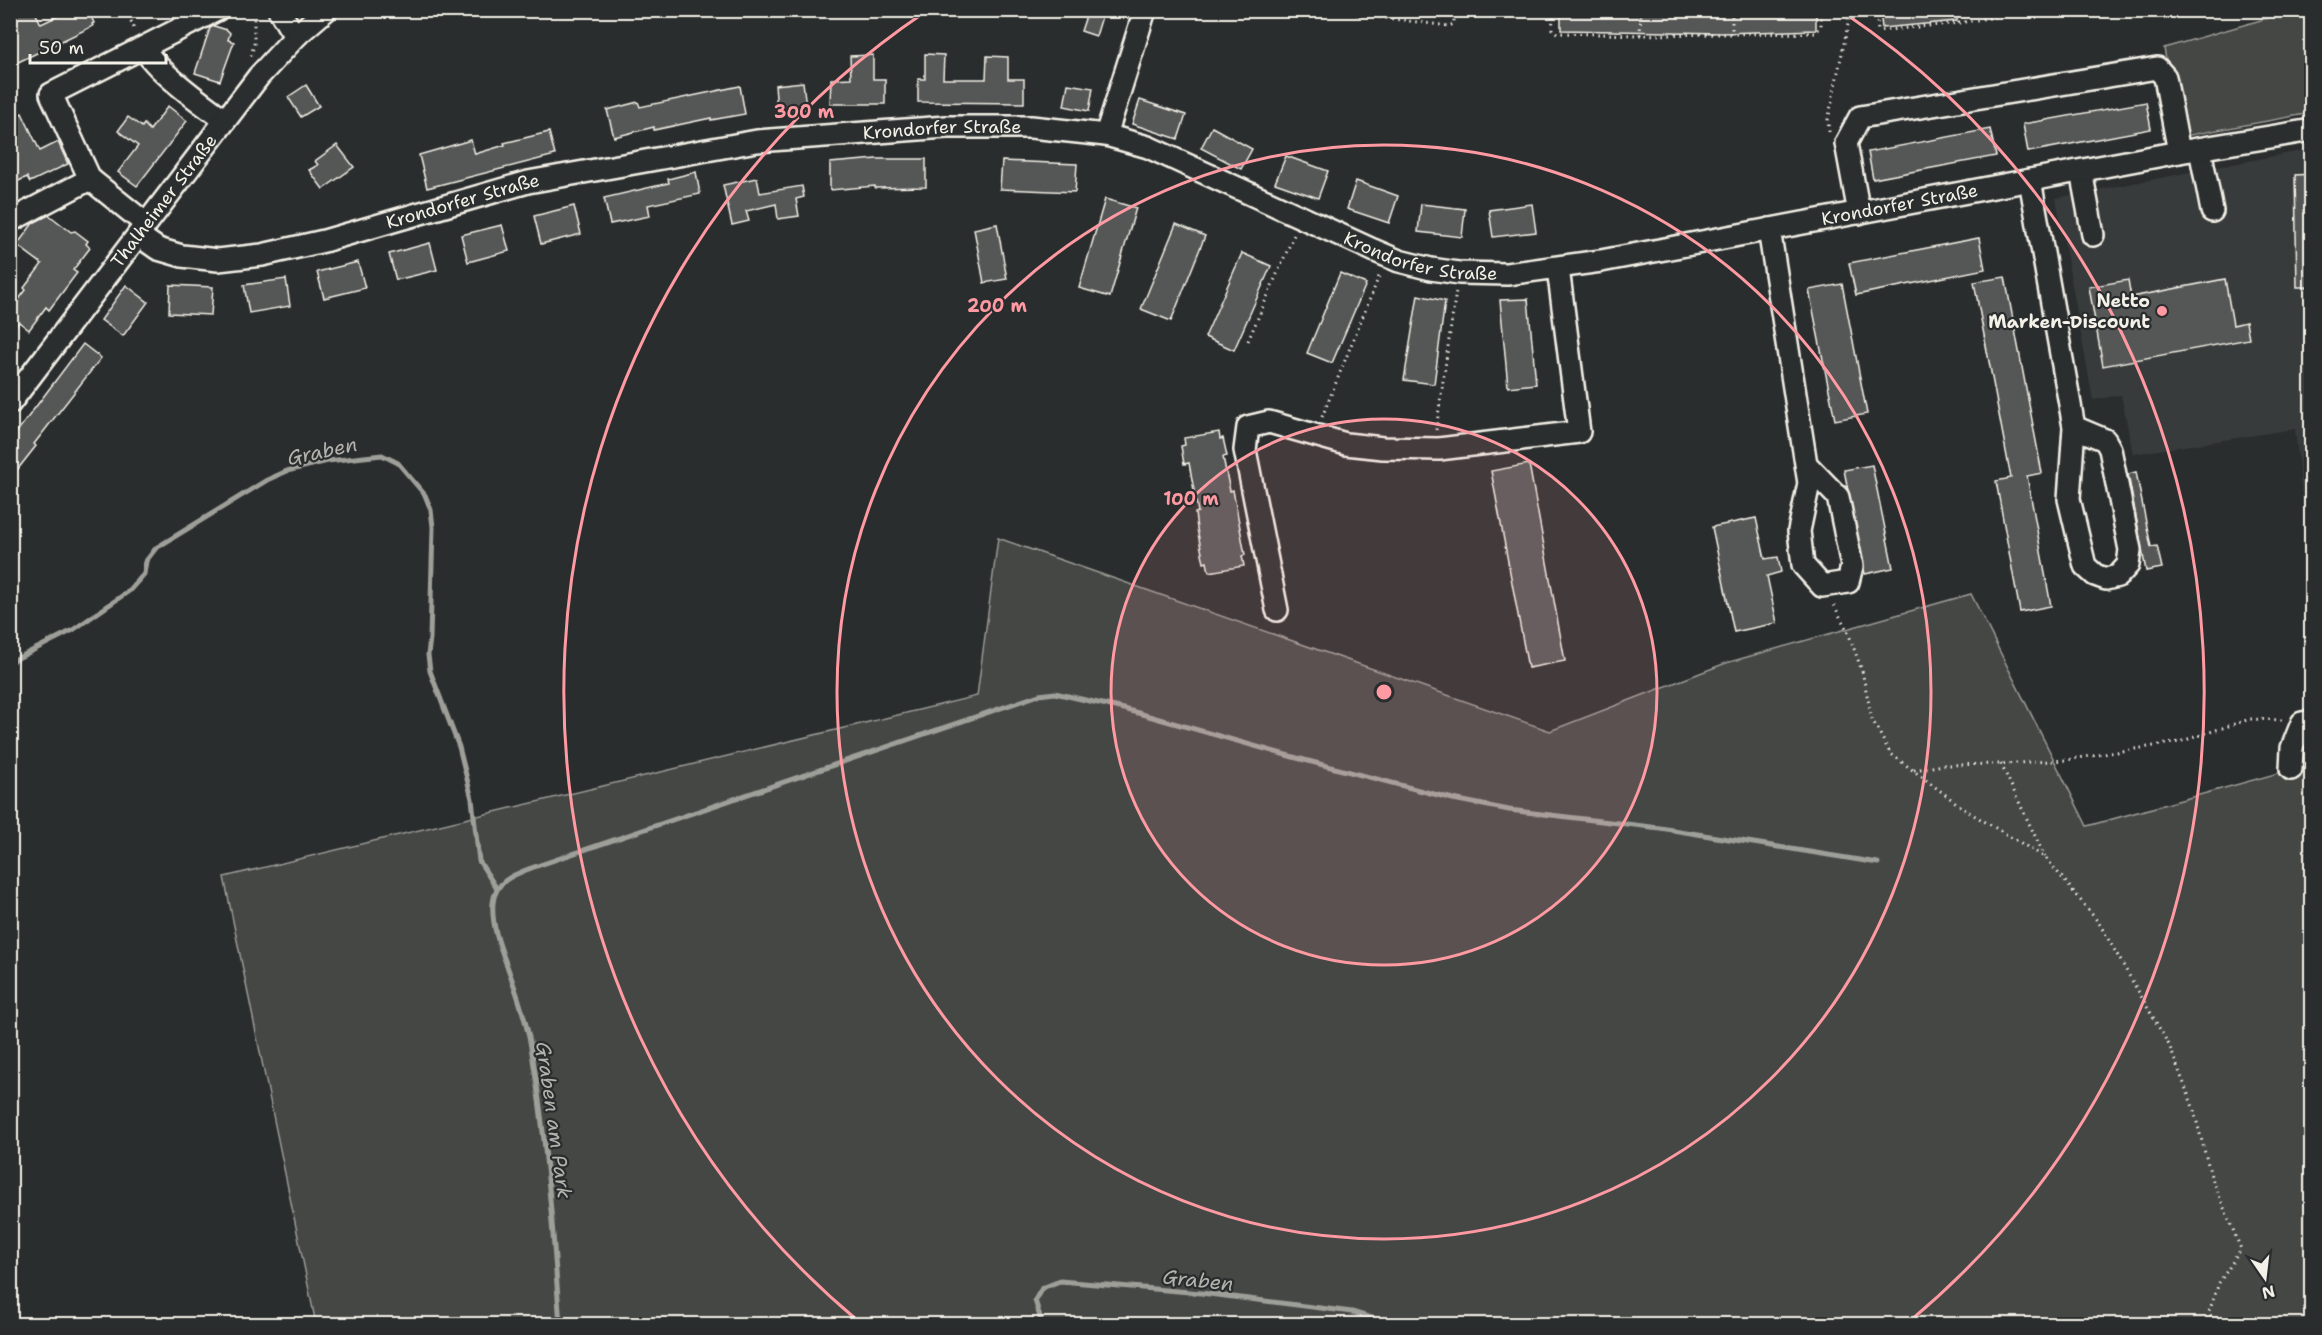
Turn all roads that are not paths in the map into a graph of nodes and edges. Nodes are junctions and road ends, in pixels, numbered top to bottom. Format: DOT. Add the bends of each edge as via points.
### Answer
graph roads {
  1 [pos="217,10"];
  2 [pos="279,10"];
  3 [pos="326,10"];
  4 [pos="1145,10"];
  5 [pos="297,35"];
  6 [pos="144,48"];
  7 [pos="225,120"];
  8 [pos="2312,130"];
  9 [pos="1106,135"];
  10 [pos="2190,150"];
  11 [pos="2081,171"];
  12 [pos="90,179"];
  13 [pos="2031,180"];
  14 [pos="2212,211"];
  15 [pos="1859,213"];
  16 [pos="10,221"];
  17 [pos="142,229"];
  18 [pos="1769,229"];
  19 [pos="2093,235"];
  20 [pos="1558,268"];
  21 [pos="10,403"];
  22 [pos="2074,428"];
  23 [pos="1806,464"];
  24 [pos="1276,610"];
  25 [pos="2307,722"];
  26 [pos="2291,769"];
  1 -- 6 [label="street"];
  2 -- 5 [label="street"];
  3 -- 5 [label="street, Thalheimer Straße"];
  4 -- 9 [label="street"];
  5 -- 7 [label="street, Thalheimer Straße"];
  6 -- 7 [label="street" via="163,70"];
  6 -- 12 [label="street" via="51,94"];
  7 -- 17 [label="street, Thalheimer Straße"];
  8 -- 10 [label="street, Krondorfer Straße"];
  9 -- 17 [label="street, Krondorfer Straße" via="1031,127 956,127 757,141 528,182 324,241 218,260 158,249"];
  9 -- 20 [label="street, Krondorfer Straße" via="1168,155 1387,256 1431,269 1506,274"];
  10 -- 11 [label="street, Krondorfer Straße"];
  10 -- 14 [label="street"];
  10 -- 15 [label="street" via="2165,77 2157,68 1860,117 1846,143"];
  11 -- 13 [label="street, Krondorfer Straße"];
  11 -- 19 [label="street"];
  12 -- 16 [label="street"];
  12 -- 17 [label="street, Krondorfer Straße"];
  13 -- 15 [label="street, Krondorfer Straße"];
  13 -- 22 [label="street"];
  15 -- 18 [label="street, Krondorfer Straße"];
  17 -- 21 [label="street, Thalheimer Straße"];
  18 -- 20 [label="street, Krondorfer Straße"];
  18 -- 23 [label="street"];
  20 -- 24 [label="street" via="1579,432 1433,449 1346,444 1269,422 1248,427 1245,450"];
  22 -- 22 [label="street" via="2069,499 2085,566 2106,579 2118,576 2128,564 2130,550 2109,449 2105,440"];
  23 -- 23 [label="street" via="1809,483 1799,531 1803,565 1822,586 1848,582 1852,567 1838,497"];
  25 -- 26 [label="street" via="2292,748"];
}
